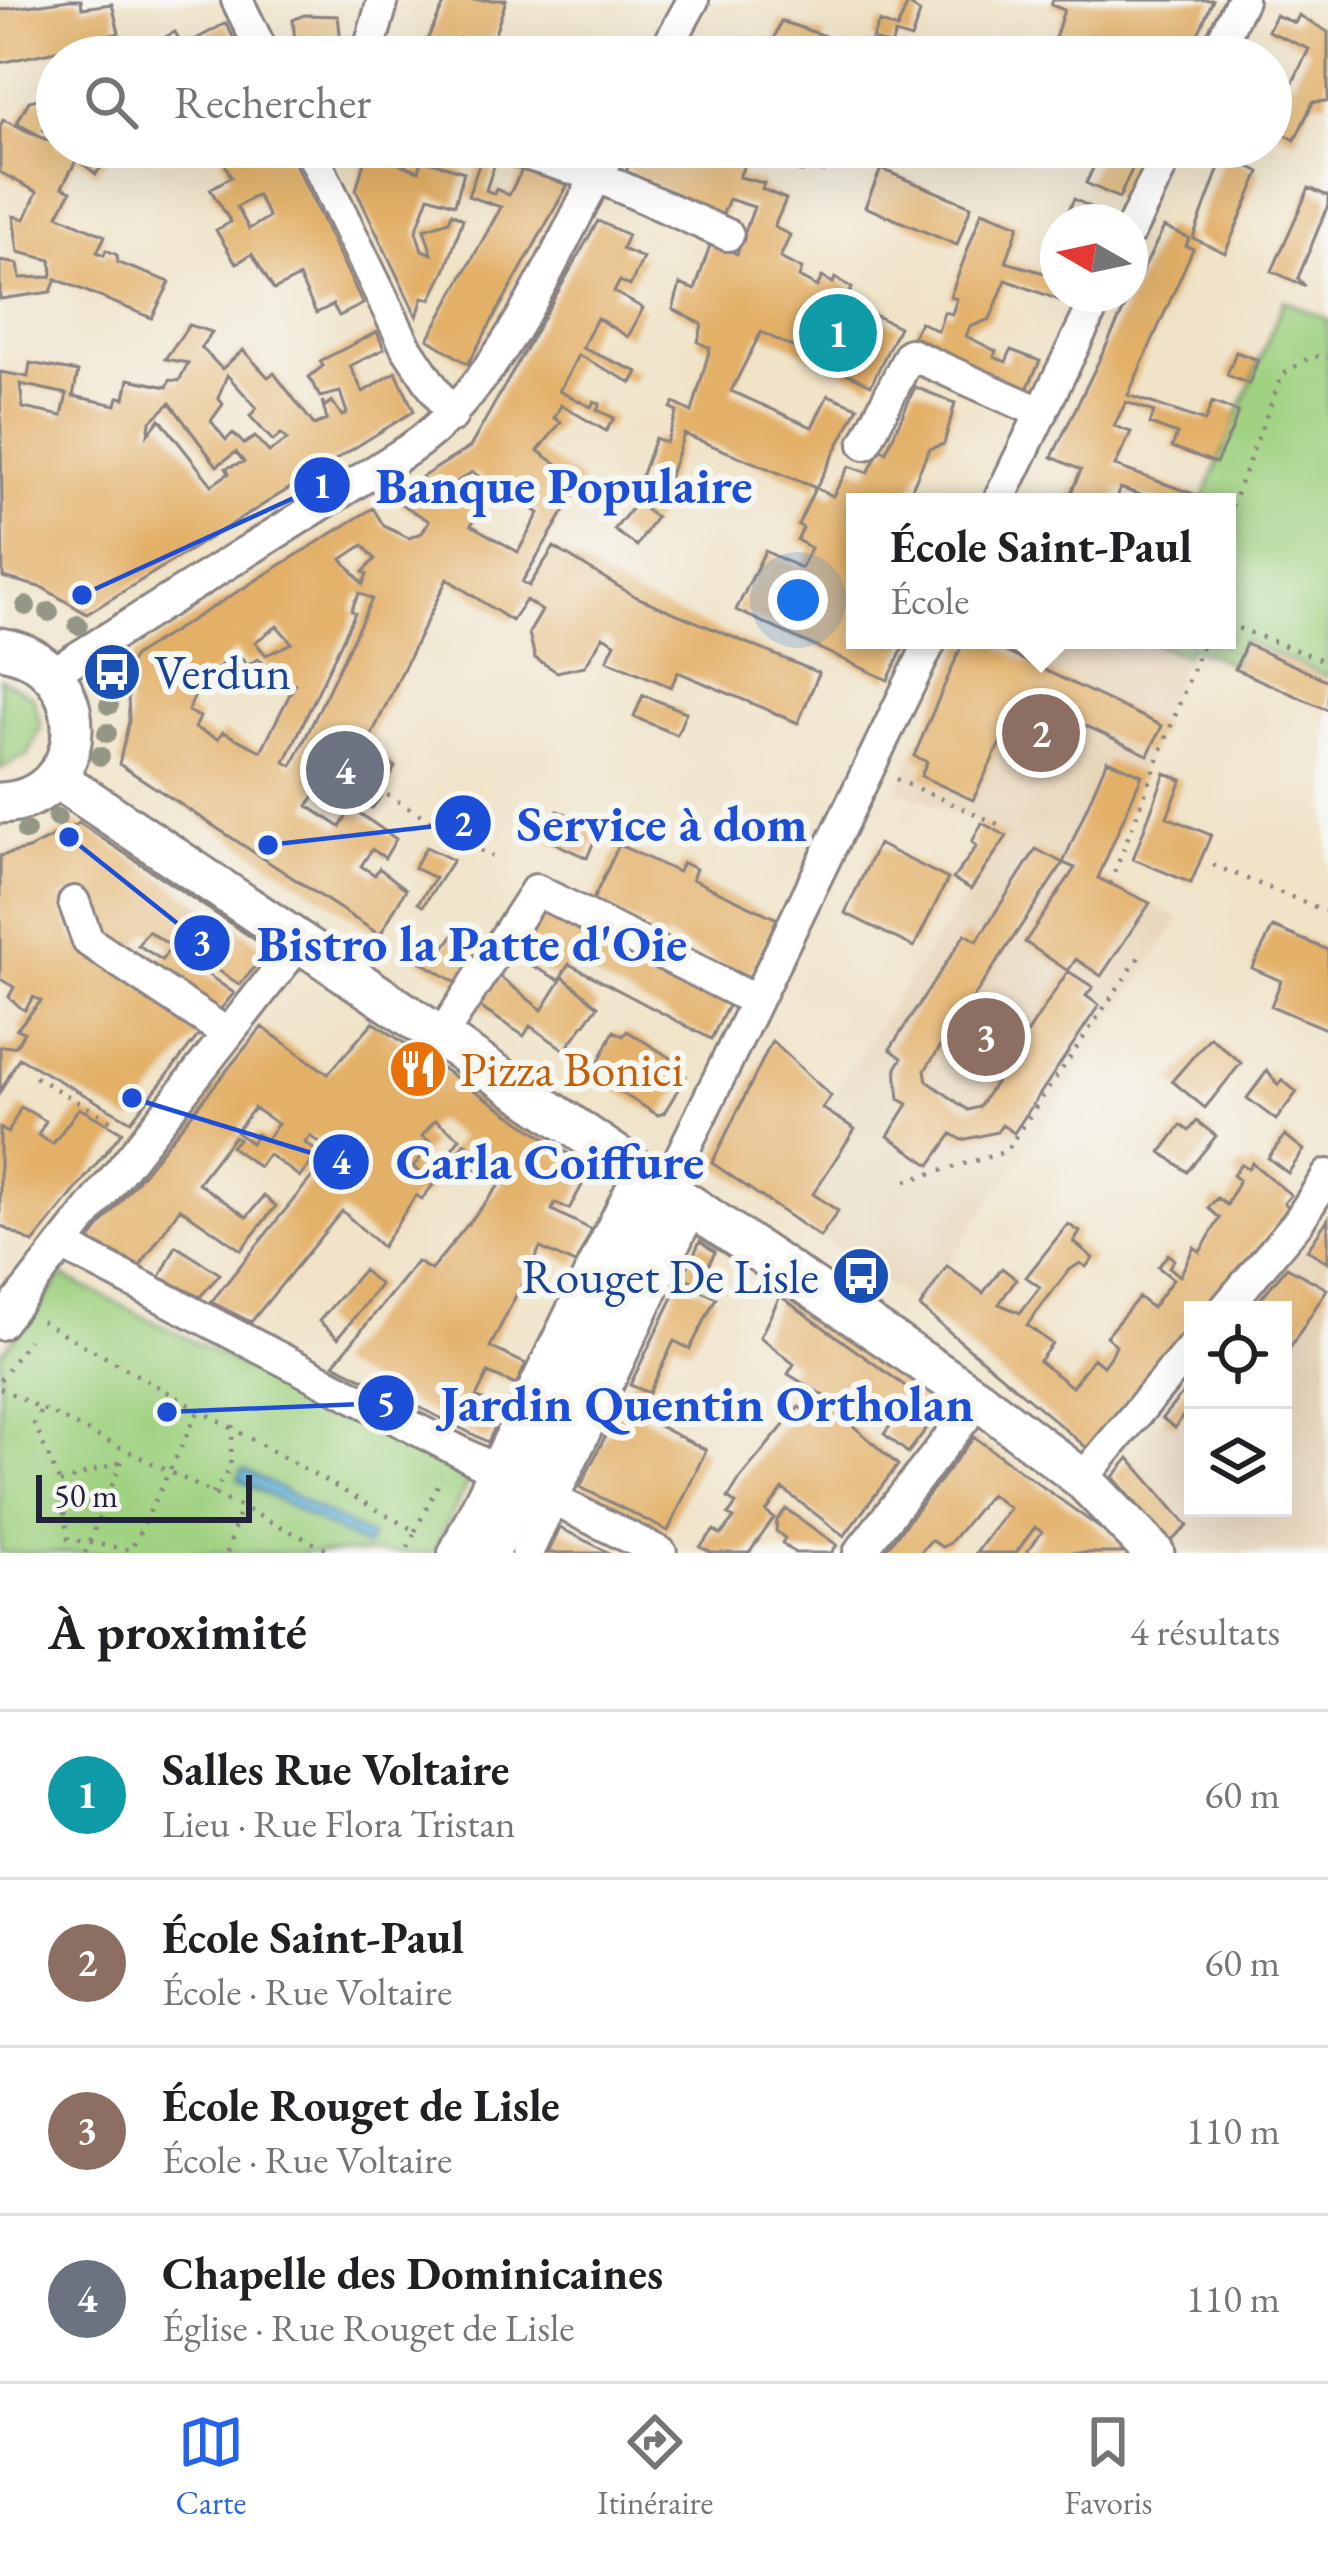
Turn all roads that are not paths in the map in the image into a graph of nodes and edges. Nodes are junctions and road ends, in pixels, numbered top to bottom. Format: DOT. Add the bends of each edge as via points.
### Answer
graph roads {
  1 [pos="237,0"];
  2 [pos="383,0"];
  3 [pos="693,0"];
  4 [pos="1242,0"];
  5 [pos="255,36"];
  6 [pos="373,36"];
  7 [pos="673,36"];
  8 [pos="1224,36"];
  9 [pos="319,168"];
  10 [pos="332,168"];
  11 [pos="570,168"];
  12 [pos="600,168"];
  13 [pos="1161,168"];
  14 [pos="596,176"];
  15 [pos="327,184"];
  16 [pos="1143,204"];
  17 [pos="728,235"];
  18 [pos="1090,312"];
  19 [pos="1042,413"];
  20 [pos="452,416"];
  21 [pos="865,444"];
  22 [pos="1002,493"];
  23 [pos="0,648"];
  24 [pos="928,649"];
  25 [pos="53,673"];
  26 [pos="55,777"];
  27 [pos="0,802"];
  28 [pos="74,902"];
  29 [pos="301,941"];
  30 [pos="756,1001"];
  31 [pos="228,1034"];
  32 [pos="441,1036"];
  33 [pos="1328,1175"];
  34 [pos="666,1188"];
  35 [pos="62,1245"];
  36 [pos="1232,1301"];
  37 [pos="0,1324"];
  38 [pos="1184,1357"];
  39 [pos="979,1400"];
  40 [pos="495,1470"];
  41 [pos="1082,1479"];
  42 [pos="552,1499"];
  43 [pos="454,1553"];
  44 [pos="489,1553"];
  45 [pos="526,1553"];
  46 [pos="661,1553"];
  47 [pos="859,1553"];
  48 [pos="1154,1553"];
  1 -- 5 [label="street"];
  2 -- 6 [label="street"];
  3 -- 7 [label="street"];
  4 -- 8 [label="street"];
  9 -- 15 [label="street"];
  10 -- 15 [label="street"];
  11 -- 14 [label="street"];
  12 -- 14 [label="street"];
  13 -- 16 [label="street"];
  14 -- 17 [label="street"];
  14 -- 20 [label="street" via="483,380"];
  15 -- 20 [label="street" via="406,346"];
  18 -- 19 [label="street"];
  19 -- 21 [label="street" via="910,354"];
  19 -- 22 [label="street"];
  20 -- 25 [label="street"];
  23 -- 25 [label="main road"];
  24 -- 30 [label="street"];
  25 -- 26 [label="main road" via="66,692 73,736"];
  26 -- 27 [label="main road"];
  26 -- 29 [label="main road"];
  28 -- 31 [label="street" via="88,941"];
  29 -- 31 [label="street"];
  29 -- 32 [label="main road"];
  30 -- 32 [label="street" via="536,890"];
  30 -- 34 [label="street"];
  31 -- 35 [label="street"];
  32 -- 34 [label="main road"];
  33 -- 36 [label="street"];
  34 -- 39 [label="main road"];
  34 -- 40 [label="street"];
  34 -- 42 [label="street"];
  34 -- 44 [label="main road"];
  35 -- 37 [label="street"];
  35 -- 40 [label="street"];
  38 -- 41 [label="street"];
  39 -- 41 [label="main road"];
  39 -- 47 [label="street"];
  40 -- 43 [label="street"];
  41 -- 48 [label="main road"];
  42 -- 45 [label="street"];
  42 -- 46 [label="street"];
}
